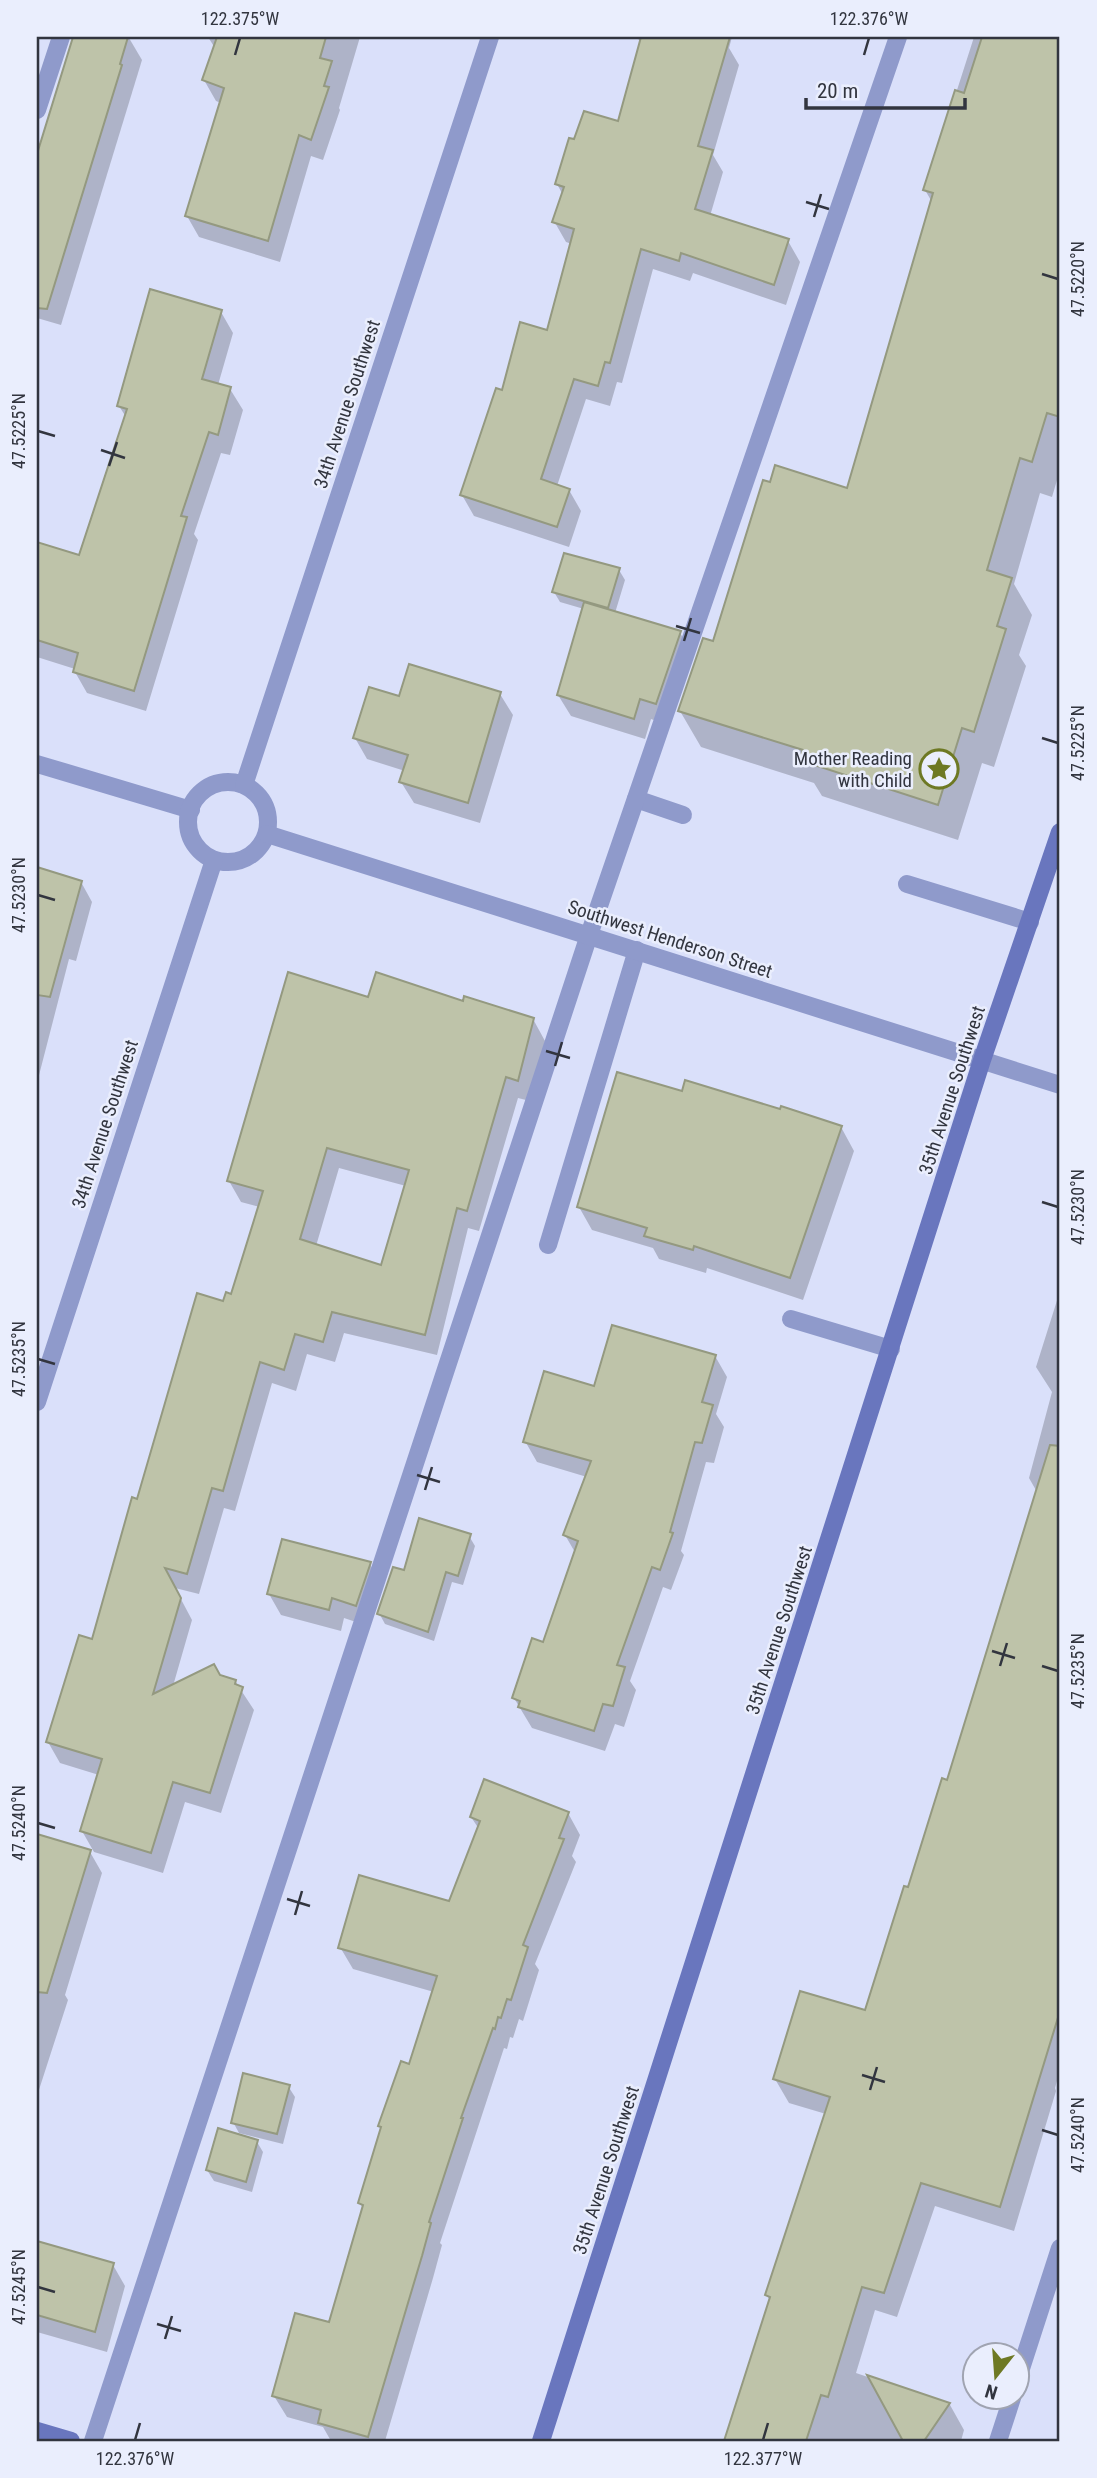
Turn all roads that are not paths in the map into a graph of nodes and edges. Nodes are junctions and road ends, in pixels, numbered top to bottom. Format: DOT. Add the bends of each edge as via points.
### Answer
graph roads {
  1 [pos="61,37"];
  2 [pos="490,37"];
  3 [pos="898,37"];
  4 [pos="37,110"];
  5 [pos="37,764"];
  6 [pos="244,785"];
  7 [pos="636,799"];
  8 [pos="191,810"];
  9 [pos="683,815"];
  10 [pos="1060,832"];
  11 [pos="267,834"];
  12 [pos="214,860"];
  13 [pos="907,884"];
  14 [pos="1030,922"];
  15 [pos="589,934"];
  16 [pos="637,950"];
  17 [pos="982,1060"];
  18 [pos="1060,1085"];
  19 [pos="548,1245"];
  20 [pos="791,1319"];
  21 [pos="891,1349"];
  22 [pos="37,1402"];
  23 [pos="1060,2248"];
  24 [pos="1030,2343"];
  25 [pos="1007,2412"];
  26 [pos="37,2431"];
  27 [pos="71,2441"];
  28 [pos="93,2441"];
  29 [pos="541,2441"];
  30 [pos="998,2441"];
  1 -- 4 [label="street"];
  2 -- 6 [label="street, 34th Avenue Southwest"];
  3 -- 7 [label="street"];
  5 -- 8 [label="street"];
  6 -- 8 [label="street" via="225,782 211,786 200,793"];
  6 -- 11 [label="street" via="267,809"];
  7 -- 9 [label="street"];
  7 -- 15 [label="street"];
  8 -- 12 [label="street" via="189,831 194,843"];
  10 -- 14 [label="main road, 35th Avenue Southwest"];
  11 -- 12 [label="street" via="252,856 227,863"];
  11 -- 15 [label="street, Southwest Henderson Street"];
  12 -- 22 [label="street, 34th Avenue Southwest"];
  13 -- 14 [label="street"];
  14 -- 17 [label="main road, 35th Avenue Southwest"];
  15 -- 16 [label="street, Southwest Henderson Street"];
  15 -- 28 [label="street"];
  16 -- 17 [label="street, Southwest Henderson Street"];
  16 -- 19 [label="street"];
  17 -- 18 [label="street, Southwest Henderson Street"];
  17 -- 21 [label="main road, 35th Avenue Southwest"];
  20 -- 21 [label="street"];
  21 -- 29 [label="main road, 35th Avenue Southwest"];
  23 -- 24 [label="street"];
  25 -- 30 [label="street"];
  26 -- 27 [label="main road"];
}
